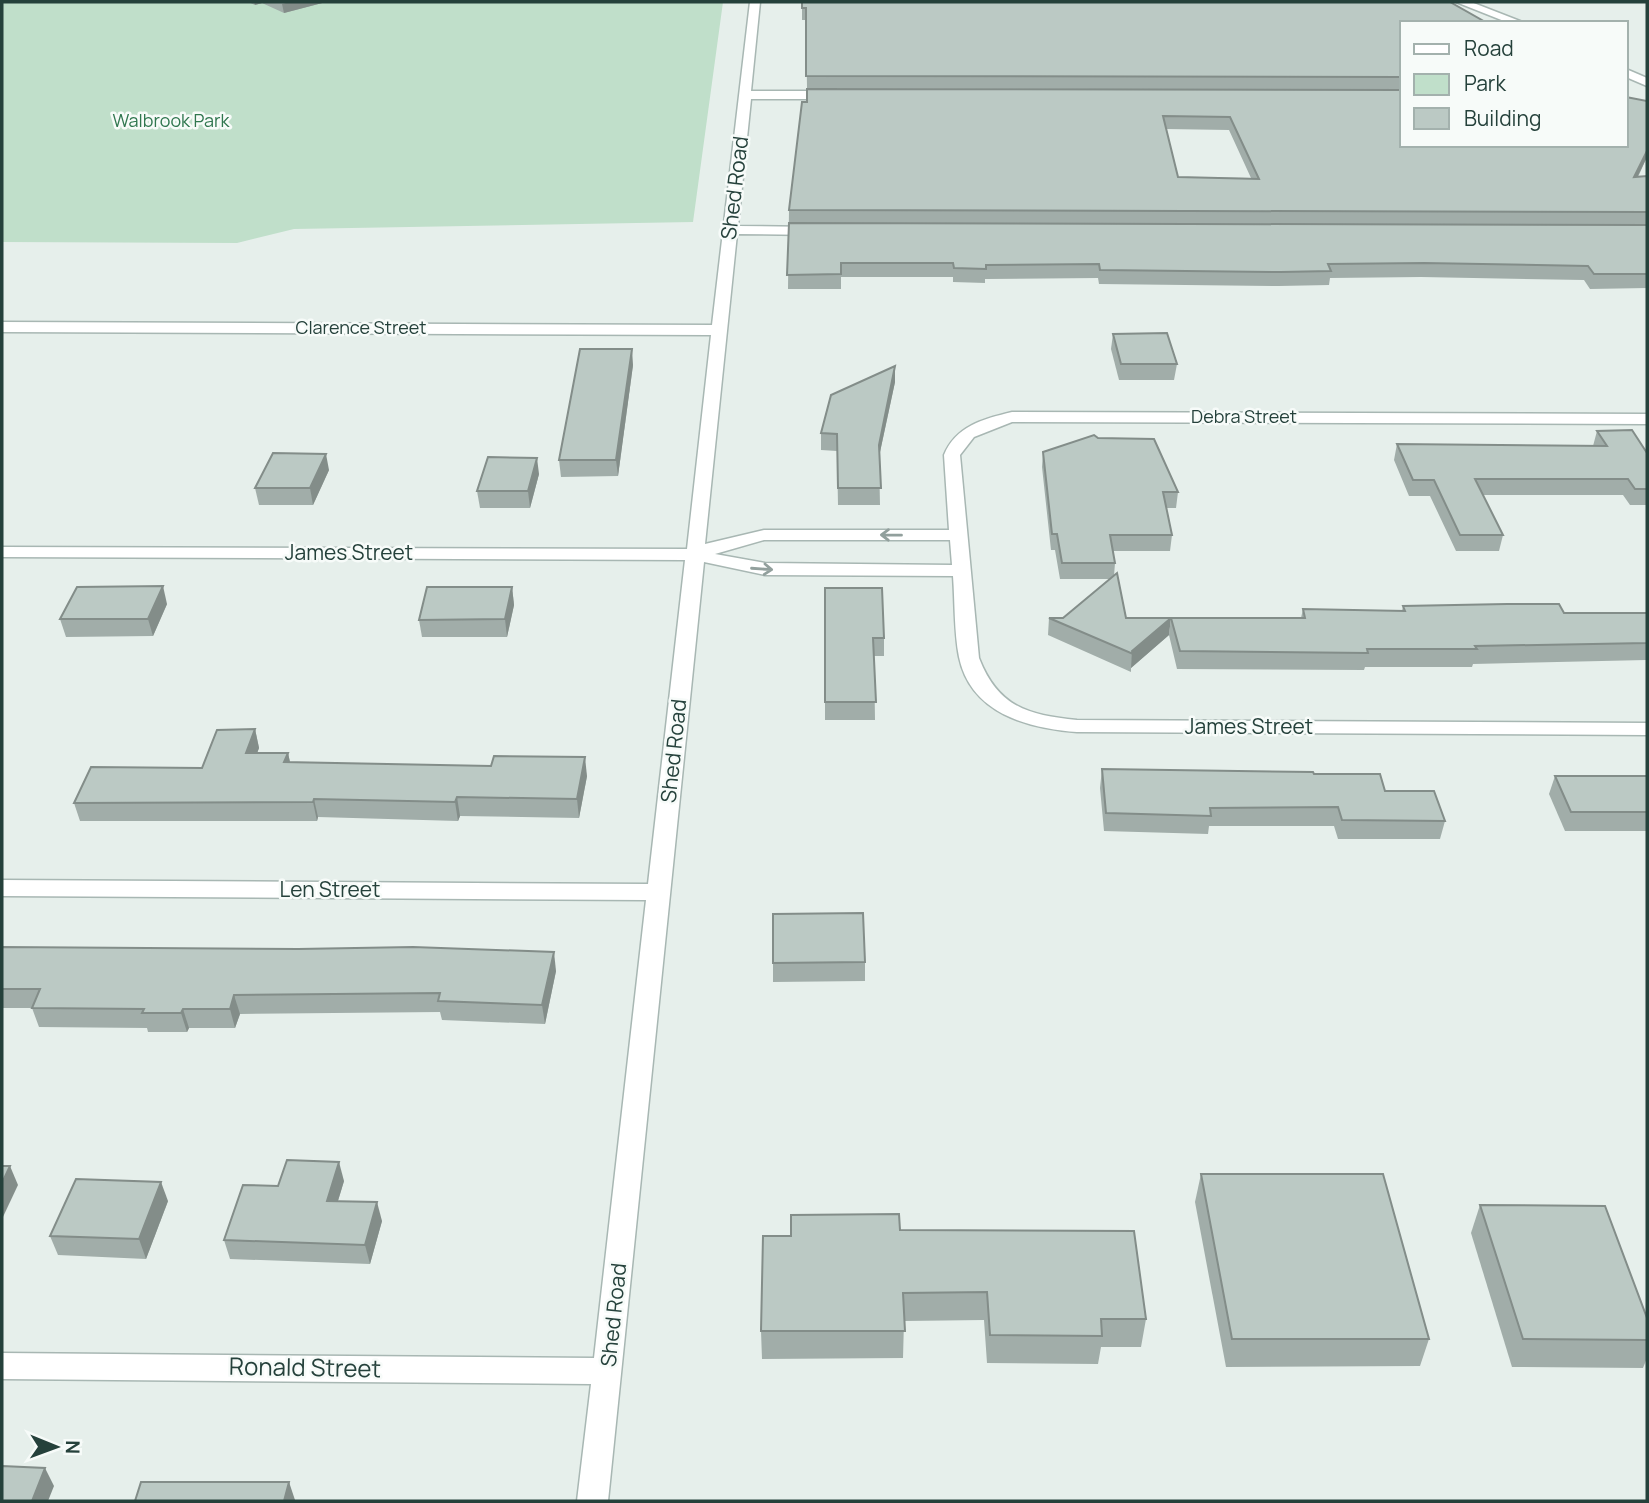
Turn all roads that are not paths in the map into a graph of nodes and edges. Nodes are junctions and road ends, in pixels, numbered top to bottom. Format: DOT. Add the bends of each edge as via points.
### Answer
graph roads {
  1 [pos="755,2"];
  2 [pos="1461,2"];
  3 [pos="1514,21"];
  4 [pos="1628,73"];
  5 [pos="1644,80"];
  6 [pos="746,94"];
  7 [pos="844,95"];
  8 [pos="730,230"];
  9 [pos="827,231"];
  10 [pos="2,327"];
  11 [pos="719,330"];
  12 [pos="1647,419"];
  13 [pos="2,552"];
  14 [pos="960,553"];
  15 [pos="695,555"];
  16 [pos="1647,729"];
  17 [pos="2,888"];
  18 [pos="658,891"];
  19 [pos="2,1366"];
  20 [pos="608,1371"];
  21 [pos="593,1501"];
  1 -- 6 [label="street, Shed Road"];
  2 -- 3 [label="street"];
  4 -- 5 [label="street"];
  6 -- 7 [label="street"];
  6 -- 8 [label="street, Shed Road"];
  8 -- 9 [label="street"];
  8 -- 11 [label="street, Shed Road"];
  10 -- 11 [label="street, Clarence Street"];
  11 -- 15 [label="street, Shed Road"];
  12 -- 14 [label="street, Debra Street" via="1012,417 983,426 955,445 952,456"];
  13 -- 15 [label="street, James Street"];
  15 -- 14 [label="street, James Street, one-way" via="765,569"];
  14 -- 15 [label="street, James Street, one-way" via="764,535"];
  14 -- 16 [label="street, James Street" via="974,676 999,704 1036,721 1077,726"];
  15 -- 18 [label="street, Shed Road"];
  17 -- 18 [label="street, Len Street"];
  18 -- 20 [label="street, Shed Road"];
  19 -- 20 [label="street, Ronald Street"];
  20 -- 21 [label="street, Shed Road"];
}
